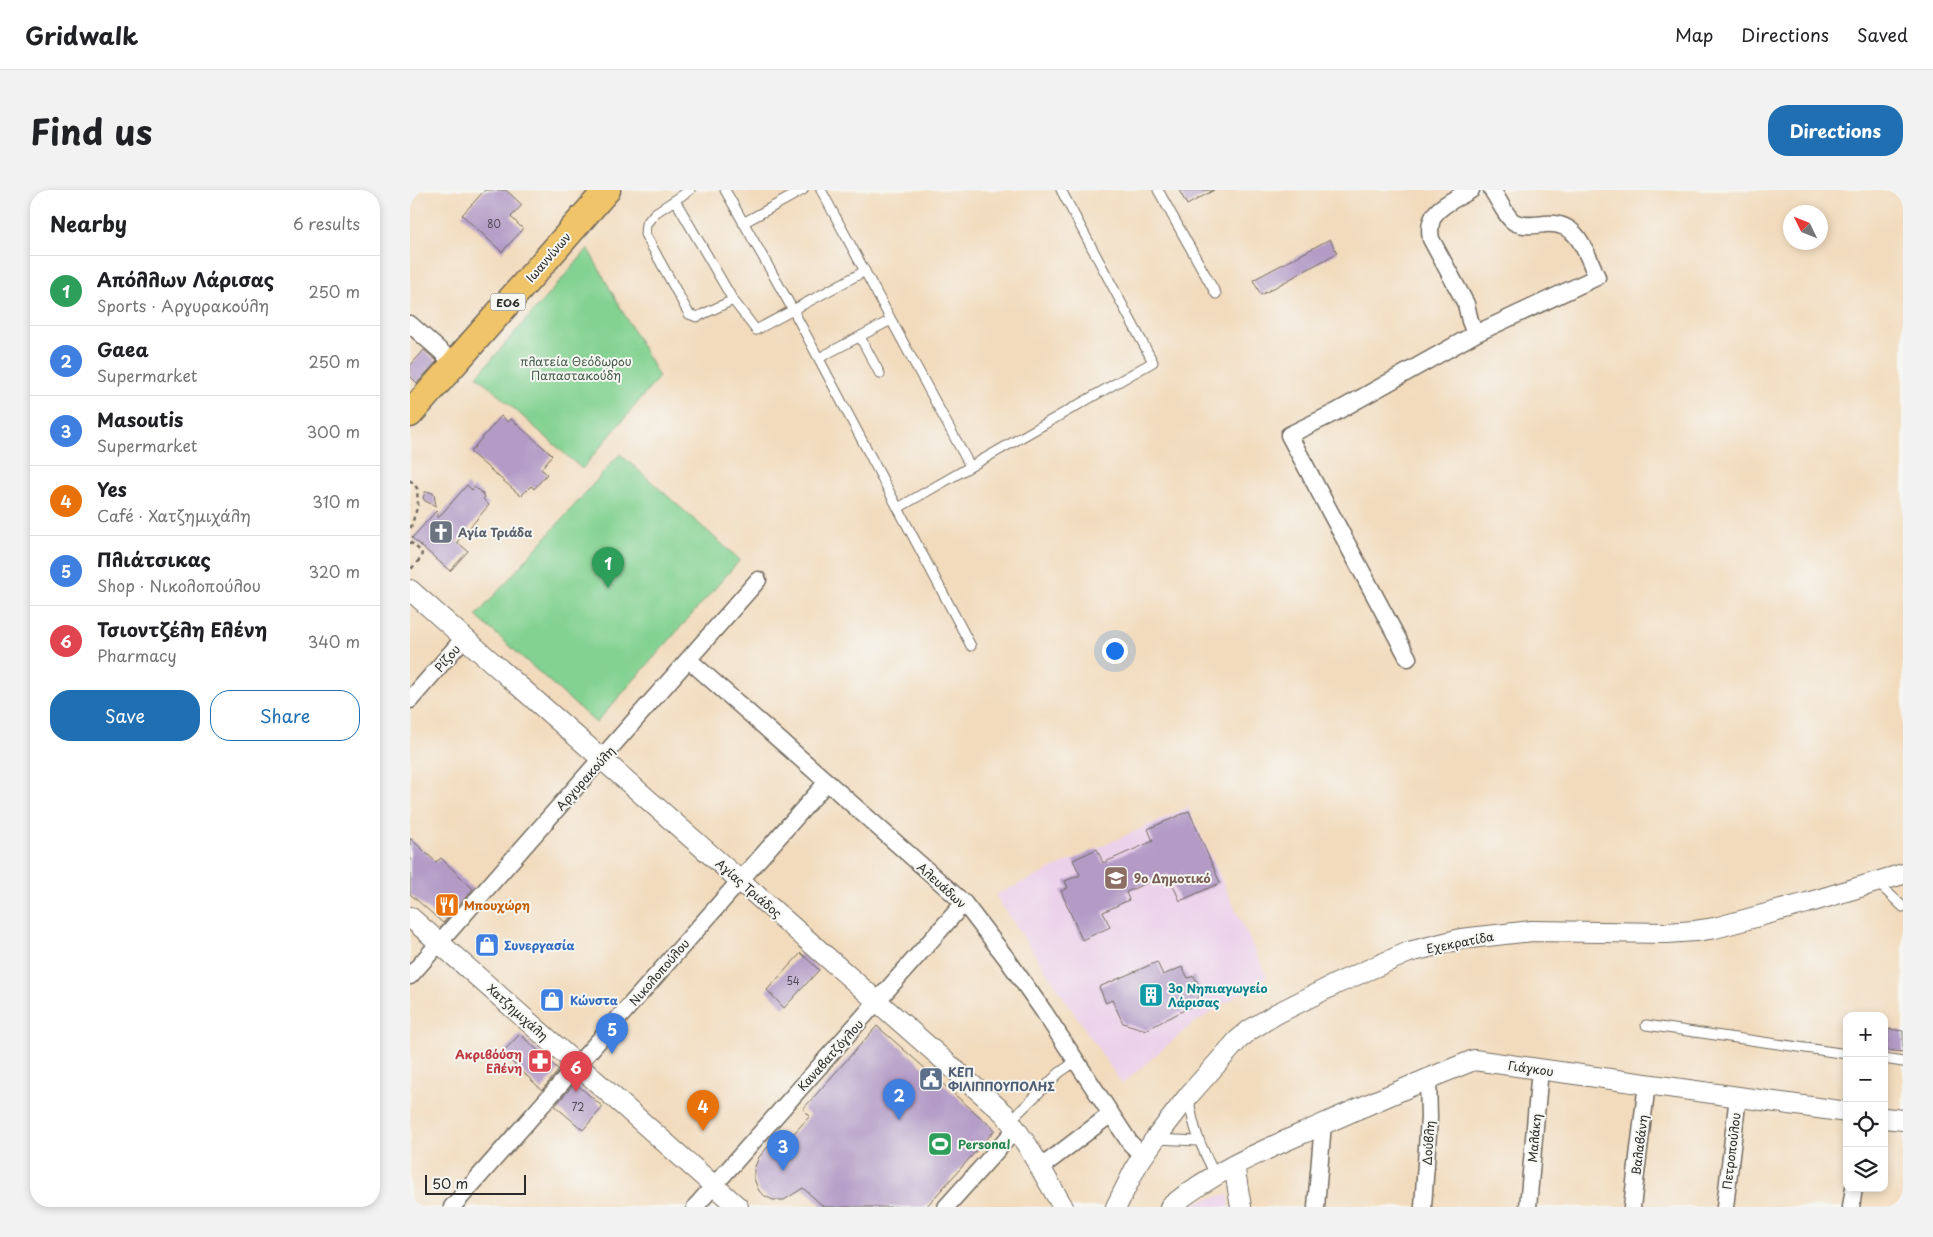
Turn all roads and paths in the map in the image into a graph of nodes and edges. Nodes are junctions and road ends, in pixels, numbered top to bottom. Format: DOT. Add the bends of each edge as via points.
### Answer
graph roads {
  1 [pos="690,190"];
  2 [pos="725,190"];
  3 [pos="803,190"];
  4 [pos="821,190"];
  5 [pos="1062,190"];
  6 [pos="1158,190"];
  7 [pos="1471,190"];
  8 [pos="1492,190"];
  9 [pos="602,192"];
  10 [pos="675,200"];
  11 [pos="743,223"];
  12 [pos="865,271"];
  13 [pos="1216,294"];
  14 [pos="733,300"];
  15 [pos="793,310"];
  16 [pos="891,320"];
  17 [pos="410,324"];
  18 [pos="1475,334"];
  19 [pos="860,337"];
  20 [pos="819,358"];
  21 [pos="454,363"];
  22 [pos="880,374"];
  23 [pos="410,414"];
  24 [pos="970,466"];
  25 [pos="410,480"];
  26 [pos="898,508"];
  27 [pos="410,530"];
  28 [pos="410,542"];
  29 [pos="412,569"];
  30 [pos="758,580"];
  31 [pos="410,590"];
  32 [pos="464,638"];
  33 [pos="971,646"];
  34 [pos="1408,658"];
  35 [pos="689,660"];
  36 [pos="410,700"];
  37 [pos="601,759"];
  38 [pos="827,782"];
  39 [pos="1903,874"];
  40 [pos="740,880"];
  41 [pos="1877,882"];
  42 [pos="964,903"];
  43 [pos="1903,907"];
  44 [pos="410,917"];
  45 [pos="440,942"];
  46 [pos="410,976"];
  47 [pos="877,1002"];
  48 [pos="1646,1025"];
  49 [pos="1843,1053"];
  50 [pos="1888,1060"];
  51 [pos="1076,1061"];
  52 [pos="1903,1062"];
  53 [pos="578,1065"];
  54 [pos="1540,1069"];
  55 [pos="1428,1078"];
  56 [pos="1647,1083"];
  57 [pos="1189,1095"];
  58 [pos="1738,1096"];
  59 [pos="1843,1111"];
  60 [pos="1111,1114"];
  61 [pos="1888,1118"];
  62 [pos="1903,1120"];
  63 [pos="1323,1124"];
  64 [pos="1014,1125"];
  65 [pos="1155,1139"];
  66 [pos="1198,1141"];
  67 [pos="1143,1156"];
  68 [pos="1234,1164"];
  69 [pos="1040,1168"];
  70 [pos="1215,1175"];
  71 [pos="714,1186"];
  72 [pos="1853,1192"];
  73 [pos="452,1207"];
  74 [pos="695,1207"];
  75 [pos="738,1207"];
  76 [pos="946,1207"];
  77 [pos="1062,1207"];
  78 [pos="1116,1207"];
  79 [pos="1170,1207"];
  80 [pos="1241,1207"];
  81 [pos="1316,1207"];
  82 [pos="1423,1207"];
  83 [pos="1528,1207"];
  84 [pos="1632,1207"];
  85 [pos="1725,1207"];
  86 [pos="1851,1207"];
  1 -- 10 [label="lane"];
  2 -- 11 [label="lane"];
  3 -- 11 [label="lane"];
  4 -- 12 [label="lane"];
  5 -- 24 [label="lane" via="1153,362"];
  6 -- 13 [label="lane"];
  7 -- 18 [label="street" via="1438,210 1430,221 1430,231 1431,239 1466,304"];
  8 -- 18 [label="street" via="1512,221 1522,225 1566,225 1576,234 1597,277"];
  9 -- 21 [label="main road, Ιωαννίνων / ΕΟ6"];
  10 -- 14 [label="lane"];
  10 -- 14 [label="lane" via="650,218 646,234 689,314 697,317"];
  11 -- 15 [label="lane"];
  12 -- 15 [label="lane"];
  12 -- 16 [label="lane"];
  14 -- 15 [label="lane" via="756,330"];
  15 -- 20 [label="lane"];
  16 -- 19 [label="lane"];
  16 -- 24 [label="lane"];
  17 -- 21 [label="street"];
  18 -- 34 [label="street" via="1289,435"];
  19 -- 20 [label="lane"];
  19 -- 22 [label="lane"];
  20 -- 26 [label="lane"];
  21 -- 23 [label="main road, Ιωαννίνων / ΕΟ6"];
  24 -- 26 [label="lane"];
  25 -- 27 [label="path" via="417,488 418,505"];
  26 -- 33 [label="lane"];
  28 -- 29 [label="path" via="422,552"];
  30 -- 35 [label="street, Αργυρακούλη"];
  31 -- 32 [label="street, Αγίας Τριάδος"];
  32 -- 36 [label="street, Ρίζου"];
  32 -- 37 [label="street, Αγίας Τριάδος"];
  35 -- 37 [label="street, Αργυρακούλη"];
  35 -- 38 [label="street, Αλευάδων"];
  37 -- 40 [label="street, Αγίας Τριάδος"];
  37 -- 45 [label="street, Αργυρακούλη"];
  38 -- 40 [label="street, Νικολοπούλου"];
  38 -- 42 [label="street, Αλευάδων"];
  39 -- 41 [label="street, Εχεκρατίδα"];
  40 -- 47 [label="street, Αγίας Τριάδος"];
  40 -- 53 [label="street, Νικολοπούλου"];
  41 -- 43 [label="lane"];
  41 -- 57 [label="street, Εχεκρατίδα" via="1807,904 1695,931 1532,931 1460,939 1409,952 1302,1001 1250,1030 1223,1055"];
  42 -- 47 [label="street, Καναβατζόγλου"];
  42 -- 51 [label="street, Αλευάδων" via="1007,959"];
  44 -- 45 [label="street, Χατζημιχάλη"];
  45 -- 46 [label="street, Αργυρακούλη"];
  45 -- 53 [label="street, Χατζημιχάλη"];
  47 -- 64 [label="street, Αγίας Τριάδος"];
  47 -- 71 [label="street, Καναβατζόγλου"];
  48 -- 49 [label="lane"];
  50 -- 52 [label="lane"];
  51 -- 60 [label="street, Αλευάδων"];
  51 -- 64 [label="lane" via="1059,1073"];
  53 -- 71 [label="street, Χατζημιχάλη"];
  53 -- 73 [label="street, Νικολοπούλου"];
  54 -- 55 [label="street, Γιάγκου" via="1474,1060"];
  54 -- 56 [label="street, Γιάγκου"];
  54 -- 83 [label="street, Μαλάκη"];
  55 -- 63 [label="street, Γιάγκου"];
  55 -- 82 [label="street, Δούβλη" via="1430,1118"];
  56 -- 58 [label="street, Γιάγκου"];
  56 -- 84 [label="street, Βαλαβάνη"];
  57 -- 65 [label="street, Εχεκρατίδα"];
  57 -- 66 [label="lane"];
  58 -- 59 [label="street, Γιάγκου"];
  58 -- 85 [label="street, Πετροπούλου"];
  60 -- 67 [label="street, Αλευάδων"];
  60 -- 69 [label="street"];
  61 -- 62 [label="street"];
  63 -- 68 [label="street, Γιάγκου"];
  63 -- 81 [label="street"];
  64 -- 69 [label="street, Αγίας Τριάδος"];
  64 -- 76 [label="street"];
  65 -- 66 [label="lane"];
  65 -- 67 [label="street, Εχεκρατίδα"];
  66 -- 70 [label="lane"];
  67 -- 78 [label="street, Εχεκρατίδα"];
  68 -- 70 [label="street, Γιάγκου"];
  68 -- 80 [label="street"];
  69 -- 77 [label="street, Αγίας Τριάδος"];
  70 -- 79 [label="street, Γιάγκου"];
  71 -- 74 [label="street, Καναβατζόγλου"];
  71 -- 75 [label="street, Χατζημιχάλη"];
  72 -- 86 [label="street"];
}
